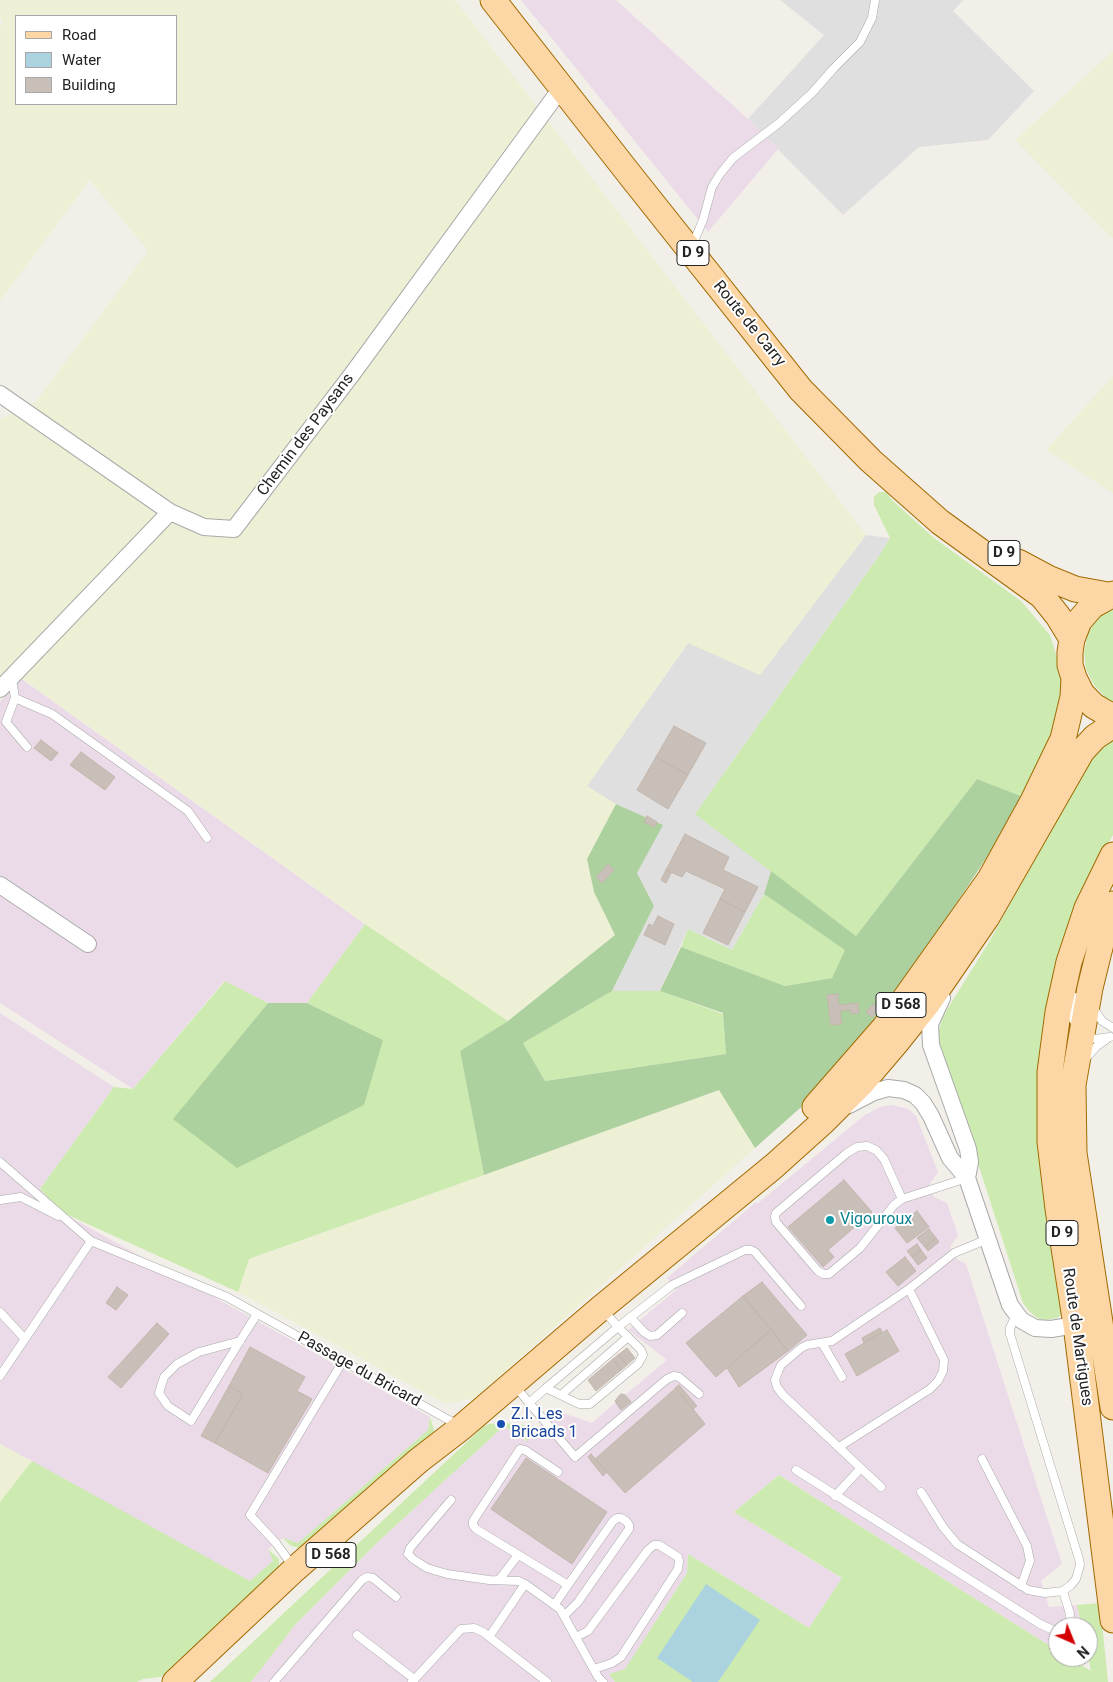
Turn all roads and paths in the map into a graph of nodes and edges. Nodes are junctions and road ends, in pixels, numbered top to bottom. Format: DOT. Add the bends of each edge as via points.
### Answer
graph roads {
  1 [pos="493,0"];
  2 [pos="875,0"];
  3 [pos="562,87"];
  4 [pos="690,250"];
  5 [pos="0,394"];
  6 [pos="907,493"];
  7 [pos="170,512"];
  8 [pos="1111,594"];
  9 [pos="1072,639"];
  10 [pos="1074,678"];
  11 [pos="6,683"];
  12 [pos="15,698"];
  13 [pos="1113,717"];
  14 [pos="1113,725"];
  15 [pos="28,747"];
  16 [pos="207,838"];
  17 [pos="1113,855"];
  18 [pos="0,885"];
  19 [pos="1113,904"];
  20 [pos="1087,908"];
  21 [pos="88,944"];
  22 [pos="967,947"];
  23 [pos="1081,955"];
  24 [pos="1082,990"];
  25 [pos="1113,1028"];
  26 [pos="1082,1031"];
  27 [pos="1112,1037"];
  28 [pos="1073,1085"];
  29 [pos="823,1122"];
  30 [pos="0,1162"];
  31 [pos="968,1178"];
  32 [pos="902,1199"];
  33 [pos="0,1200"];
  34 [pos="69,1222"];
  35 [pos="988,1238"];
  36 [pos="91,1241"];
  37 [pos="642,1274"];
  38 [pos="909,1290"];
  39 [pos="801,1306"];
  40 [pos="601,1308"];
  41 [pos="0,1312"];
  42 [pos="682,1313"];
  43 [pos="257,1314"];
  44 [pos="1016,1315"];
  45 [pos="630,1317"];
  46 [pos="1076,1325"];
  47 [pos="618,1327"];
  48 [pos="628,1337"];
  49 [pos="25,1339"];
  50 [pos="240,1341"];
  51 [pos="822,1344"];
  52 [pos="1106,1354"];
  53 [pos="343,1361"];
  54 [pos="0,1376"];
  55 [pos="842,1377"];
  56 [pos="512,1383"];
  57 [pos="546,1388"];
  58 [pos="699,1394"];
  59 [pos="561,1395"];
  60 [pos="529,1402"];
  61 [pos="1113,1407"];
  62 [pos="462,1427"];
  63 [pos="839,1447"];
  64 [pos="982,1459"];
  65 [pos="861,1468"];
  66 [pos="796,1470"];
  67 [pos="558,1472"];
  68 [pos="880,1487"];
  69 [pos="921,1492"];
  70 [pos="835,1496"];
  71 [pos="451,1500"];
  72 [pos="518,1554"];
  73 [pos="295,1569"];
  74 [pos="499,1580"];
  75 [pos="525,1584"];
  76 [pos="568,1585"];
  77 [pos="1021,1586"];
  78 [pos="1063,1591"];
  79 [pos="396,1597"];
  80 [pos="554,1604"];
  81 [pos="564,1616"];
  82 [pos="1070,1617"];
  83 [pos="1113,1620"];
  84 [pos="1048,1628"];
  85 [pos="357,1635"];
  86 [pos="489,1637"];
  87 [pos="576,1637"];
  88 [pos="594,1668"];
  89 [pos="413,1680"];
  90 [pos="174,1682"];
  91 [pos="198,1682"];
  92 [pos="274,1682"];
  93 [pos="547,1682"];
  94 [pos="603,1682"];
  1 -- 3 [label="main road, Route de Carry / D 9"];
  2 -- 4 [label="lane" via="872,18 860,42 812,93 733,158 720,174 712,187"];
  3 -- 4 [label="main road, Route de Carry / D 9"];
  3 -- 7 [label="street, Chemin des Paysans" via="353,373 234,529 204,527"];
  4 -- 6 [label="main road, Route de Carry / D 9" via="801,390"];
  5 -- 7 [label="street"];
  6 -- 8 [label="main road, Route de Carry / D 9" via="1048,578 1075,589"];
  6 -- 9 [label="main road, Route de Carry / D 9" via="940,522 1042,596"];
  7 -- 11 [label="street"];
  8 -- 9 [label="main road" via="1092,606 1079,621"];
  9 -- 10 [label="main road" via="1070,666"];
  10 -- 13 [label="main road" via="1082,694"];
  10 -- 37 [label="main road, D 568" via="1063,739 1034,801 990,879 945,944 884,1028 769,1158"];
  11 -- 12 [label="lane"];
  12 -- 15 [label="lane" via="6,722"];
  12 -- 16 [label="lane" via="52,714 188,811"];
  14 -- 22 [label="main road, D 568" via="1082,751"];
  17 -- 20 [label="main road, Route de Martigues / D 9"];
  18 -- 21 [label="street"];
  19 -- 24 [label="main road, Route de Martigues / D 9"];
  20 -- 23 [label="lane"];
  20 -- 46 [label="main road, Route de Martigues / D 9" via="1069,962 1050,1072 1050,1142"];
  22 -- 29 [label="main road, D 568" via="896,1043"];
  22 -- 31 [label="street" via="934,1014 929,1034 968,1149"];
  24 -- 25 [label="lane" via="1096,1015"];
  24 -- 26 [label="main road, Route de Martigues / D 9"];
  26 -- 27 [label="lane" via="1095,1039"];
  26 -- 28 [label="main road, Route de Martigues / D 9"];
  27 -- 28 [label="lane" via="1087,1057"];
  28 -- 52 [label="main road, Route de Martigues / D 9" via="1074,1153"];
  29 -- 31 [label="street" via="874,1092 888,1088 904,1090 924,1103 950,1158"];
  29 -- 37 [label="main road, D 568"];
  30 -- 34 [label="lane"];
  31 -- 32 [label="lane"];
  31 -- 35 [label="street"];
  32 -- 32 [label="lane" via="884,1159 876,1150 867,1146 857,1147 775,1217 818,1271 829,1274 860,1248"];
  33 -- 34 [label="lane" via="21,1197"];
  34 -- 36 [label="lane, Passage du Bricard"];
  35 -- 38 [label="lane" via="954,1253"];
  35 -- 44 [label="street"];
  36 -- 43 [label="lane, Passage du Bricard" via="227,1296"];
  36 -- 49 [label="lane"];
  37 -- 40 [label="main road, D 568"];
  38 -- 51 [label="lane" via="832,1341"];
  38 -- 63 [label="lane" via="944,1360 943,1371 930,1388"];
  39 -- 45 [label="lane" via="755,1252 745,1250 672,1285"];
  40 -- 47 [label="lane"];
  40 -- 56 [label="main road, D 568"];
  41 -- 49 [label="lane"];
  42 -- 45 [label="lane" via="657,1335 650,1336"];
  43 -- 50 [label="lane"];
  43 -- 53 [label="lane, Passage du Bricard"];
  44 -- 46 [label="street" via="1035,1328"];
  44 -- 78 [label="lane" via="1010,1334 1080,1565 1076,1579"];
  45 -- 47 [label="lane"];
  46 -- 52 [label="street" via="1087,1328"];
  46 -- 83 [label="main road, Route de Martigues / D 9"];
  47 -- 48 [label="lane"];
  47 -- 57 [label="lane"];
  48 -- 59 [label="lane" via="620,1349 590,1375"];
  48 -- 59 [label="lane" via="641,1350 642,1359 602,1389 590,1404 579,1404"];
  49 -- 54 [label="lane"];
  50 -- 50 [label="lane" via="190,1421 168,1406 159,1393 164,1377 177,1364 199,1352"];
  51 -- 55 [label="lane"];
  51 -- 63 [label="lane" via="801,1348 781,1365 777,1387"];
  52 -- 61 [label="main road, Route de Martigues / D 9"];
  53 -- 62 [label="lane, Passage du Bricard"];
  53 -- 73 [label="lane" via="250,1515"];
  56 -- 60 [label="lane"];
  56 -- 62 [label="main road, D 568"];
  57 -- 59 [label="lane"];
  57 -- 60 [label="lane"];
  58 -- 60 [label="lane" via="679,1377 667,1378 575,1457"];
  62 -- 73 [label="main road, D 568" via="418,1460"];
  62 -- 91 [label="main road, D 568"];
  63 -- 65 [label="lane"];
  64 -- 77 [label="lane" via="1027,1546 1030,1561"];
  65 -- 68 [label="lane"];
  65 -- 70 [label="lane"];
  66 -- 70 [label="lane"];
  67 -- 72 [label="lane" via="520,1449 473,1520 472,1525 476,1529"];
  69 -- 77 [label="lane" via="957,1544"];
  70 -- 84 [label="lane"];
  71 -- 74 [label="lane" via="408,1554 427,1568 447,1574"];
  72 -- 74 [label="lane"];
  72 -- 76 [label="lane"];
  73 -- 90 [label="main road, D 568"];
  74 -- 75 [label="lane"];
  75 -- 80 [label="lane"];
  75 -- 86 [label="lane"];
  76 -- 80 [label="lane"];
  76 -- 81 [label="lane" via="613,1521 621,1518 626,1521 629,1529 578,1602"];
  77 -- 78 [label="lane" via="1036,1592"];
  78 -- 82 [label="lane"];
  79 -- 92 [label="lane" via="373,1578 362,1580"];
  80 -- 81 [label="lane"];
  81 -- 87 [label="lane"];
  85 -- 89 [label="lane"];
  86 -- 89 [label="lane" via="474,1628 461,1630"];
  86 -- 93 [label="lane"];
  87 -- 88 [label="lane"];
  87 -- 88 [label="lane" via="588,1631 654,1545 678,1557 678,1569 621,1657"];
  88 -- 94 [label="lane"];
}
